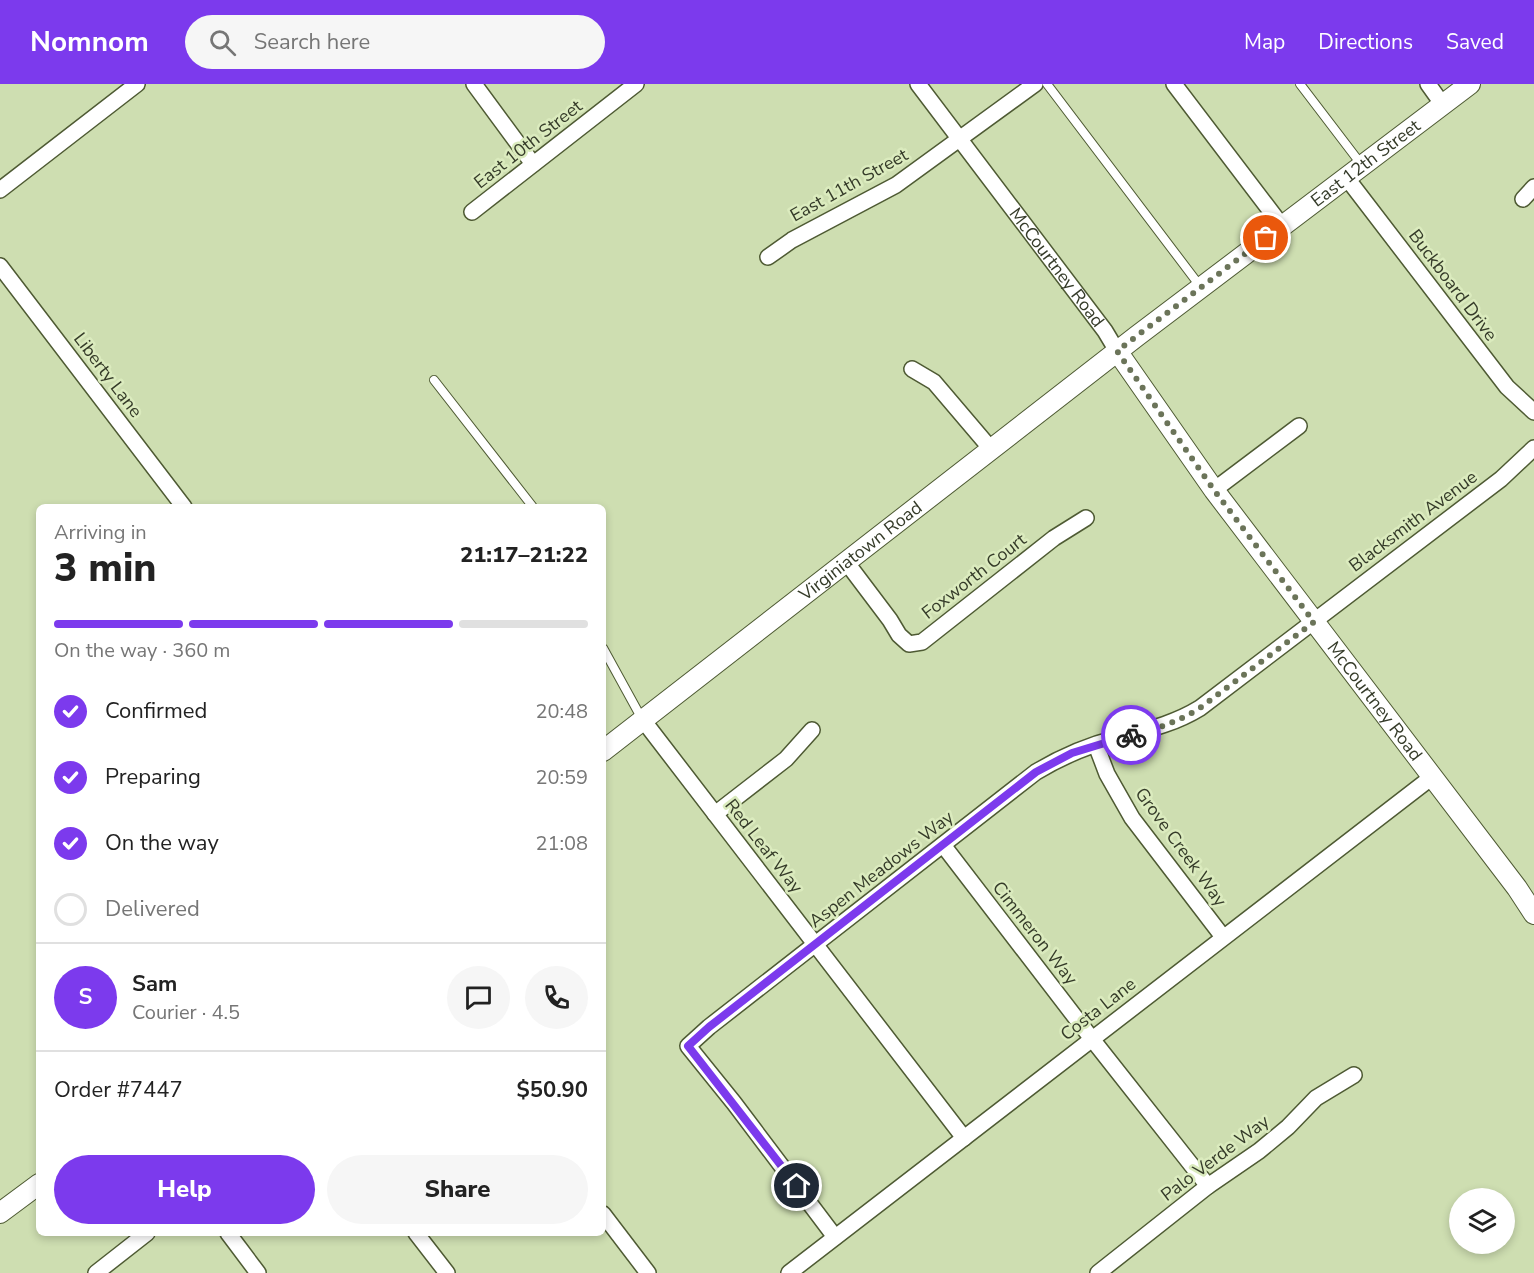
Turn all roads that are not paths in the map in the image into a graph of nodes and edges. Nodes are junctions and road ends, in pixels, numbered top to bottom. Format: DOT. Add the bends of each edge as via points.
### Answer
graph roads {
  1 [pos="137,84"];
  2 [pos="474,84"];
  3 [pos="636,84"];
  4 [pos="918,84"];
  5 [pos="1035,84"];
  6 [pos="1047,84"];
  7 [pos="1174,84"];
  8 [pos="1300,84"];
  9 [pos="1428,84"];
  10 [pos="1470,84"];
  11 [pos="121,89"];
  12 [pos="1443,105"];
  13 [pos="960,139"];
  14 [pos="533,164"];
  15 [pos="1354,171"];
  16 [pos="1534,187"];
  17 [pos="0,190"];
  18 [pos="1523,199"];
  19 [pos="472,212"];
  20 [pos="1282,226"];
  21 [pos="768,257"];
  22 [pos="0,266"];
  23 [pos="1201,287"];
  24 [pos="1117,351"];
  25 [pos="912,369"];
  26 [pos="434,380"];
  27 [pos="1534,412"];
  28 [pos="1299,426"];
  29 [pos="1534,448"];
  30 [pos="991,449"];
  31 [pos="1214,490"];
  32 [pos="182,504"];
  33 [pos="531,504"];
  34 [pos="1086,518"];
  35 [pos="847,563"];
  36 [pos="1314,622"];
  37 [pos="606,653"];
  38 [pos="643,720"];
  39 [pos="812,730"];
  40 [pos="1096,745"];
  41 [pos="606,748"];
  42 [pos="1432,777"];
  43 [pos="715,814"];
  44 [pos="943,845"];
  45 [pos="1534,914"];
  46 [pos="1223,937"];
  47 [pos="816,945"];
  48 [pos="1092,1039"];
  49 [pos="1354,1075"];
  50 [pos="964,1138"];
  51 [pos="36,1186"];
  52 [pos="1208,1186"];
  53 [pos="0,1213"];
  54 [pos="606,1218"];
  55 [pos="143,1236"];
  56 [pos="230,1236"];
  57 [pos="418,1236"];
  58 [pos="835,1237"];
  59 [pos="96,1273"];
  60 [pos="258,1273"];
  61 [pos="447,1273"];
  62 [pos="648,1273"];
  63 [pos="789,1273"];
  64 [pos="1098,1273"];
  1 -- 11 [label="street"];
  2 -- 14 [label="street"];
  3 -- 14 [label="street, East 10th Street"];
  4 -- 13 [label="street, McCourtney Road"];
  5 -- 13 [label="street, East 11th Street"];
  6 -- 23 [label="lane"];
  7 -- 20 [label="street"];
  8 -- 15 [label="lane"];
  9 -- 12 [label="street"];
  10 -- 12 [label="street, East 12th Street"];
  11 -- 17 [label="street"];
  12 -- 15 [label="street, East 12th Street"];
  13 -- 21 [label="street, East 11th Street" via="884,193 792,240"];
  13 -- 24 [label="street, McCourtney Road"];
  14 -- 19 [label="street, East 10th Street"];
  15 -- 20 [label="street, East 12th Street"];
  15 -- 27 [label="street, Buckboard Drive" via="1507,387"];
  16 -- 18 [label="street"];
  20 -- 23 [label="street, East 12th Street"];
  22 -- 32 [label="street, Liberty Lane"];
  23 -- 24 [label="street, East 12th Street"];
  24 -- 30 [label="street, Virginiatown Road"];
  24 -- 31 [label="street, McCourtney Road"];
  25 -- 30 [label="street" via="934,382"];
  26 -- 33 [label="lane"];
  28 -- 31 [label="street"];
  29 -- 36 [label="street, Blacksmith Avenue" via="1501,478"];
  30 -- 35 [label="street, Virginiatown Road"];
  31 -- 36 [label="street, McCourtney Road"];
  34 -- 35 [label="street, Foxworth Court" via="1054,538 922,642 909,644 899,635"];
  35 -- 38 [label="street, Virginiatown Road"];
  36 -- 40 [label="street, Aspen Meadows Way" via="1182,719"];
  36 -- 42 [label="street, McCourtney Road"];
  37 -- 38 [label="lane"];
  38 -- 41 [label="street, Virginiatown Road"];
  38 -- 43 [label="street, Red Leaf Way"];
  39 -- 43 [label="street" via="786,759"];
  40 -- 44 [label="street, Aspen Meadows Way" via="1036,772"];
  40 -- 46 [label="street, Grove Creek Way" via="1132,818"];
  42 -- 45 [label="street, McCourtney Road"];
  42 -- 46 [label="street, Costa Lane"];
  43 -- 47 [label="street, Red Leaf Way"];
  44 -- 47 [label="street, Aspen Meadows Way"];
  44 -- 48 [label="street, Cimmeron Way"];
  46 -- 48 [label="street, Costa Lane"];
  47 -- 50 [label="street, Red Leaf Way"];
  47 -- 58 [label="street, Aspen Meadows Way" via="688,1046"];
  48 -- 50 [label="street, Costa Lane"];
  48 -- 52 [label="street, Cimmeron Way"];
  49 -- 52 [label="street, Palo Verde Way" via="1316,1098 1259,1151"];
  50 -- 58 [label="street, Costa Lane"];
  51 -- 53 [label="street"];
  52 -- 64 [label="street, Palo Verde Way"];
  54 -- 62 [label="street"];
  55 -- 59 [label="street"];
  56 -- 60 [label="street"];
  57 -- 61 [label="street"];
  58 -- 63 [label="street, Costa Lane"];
}
